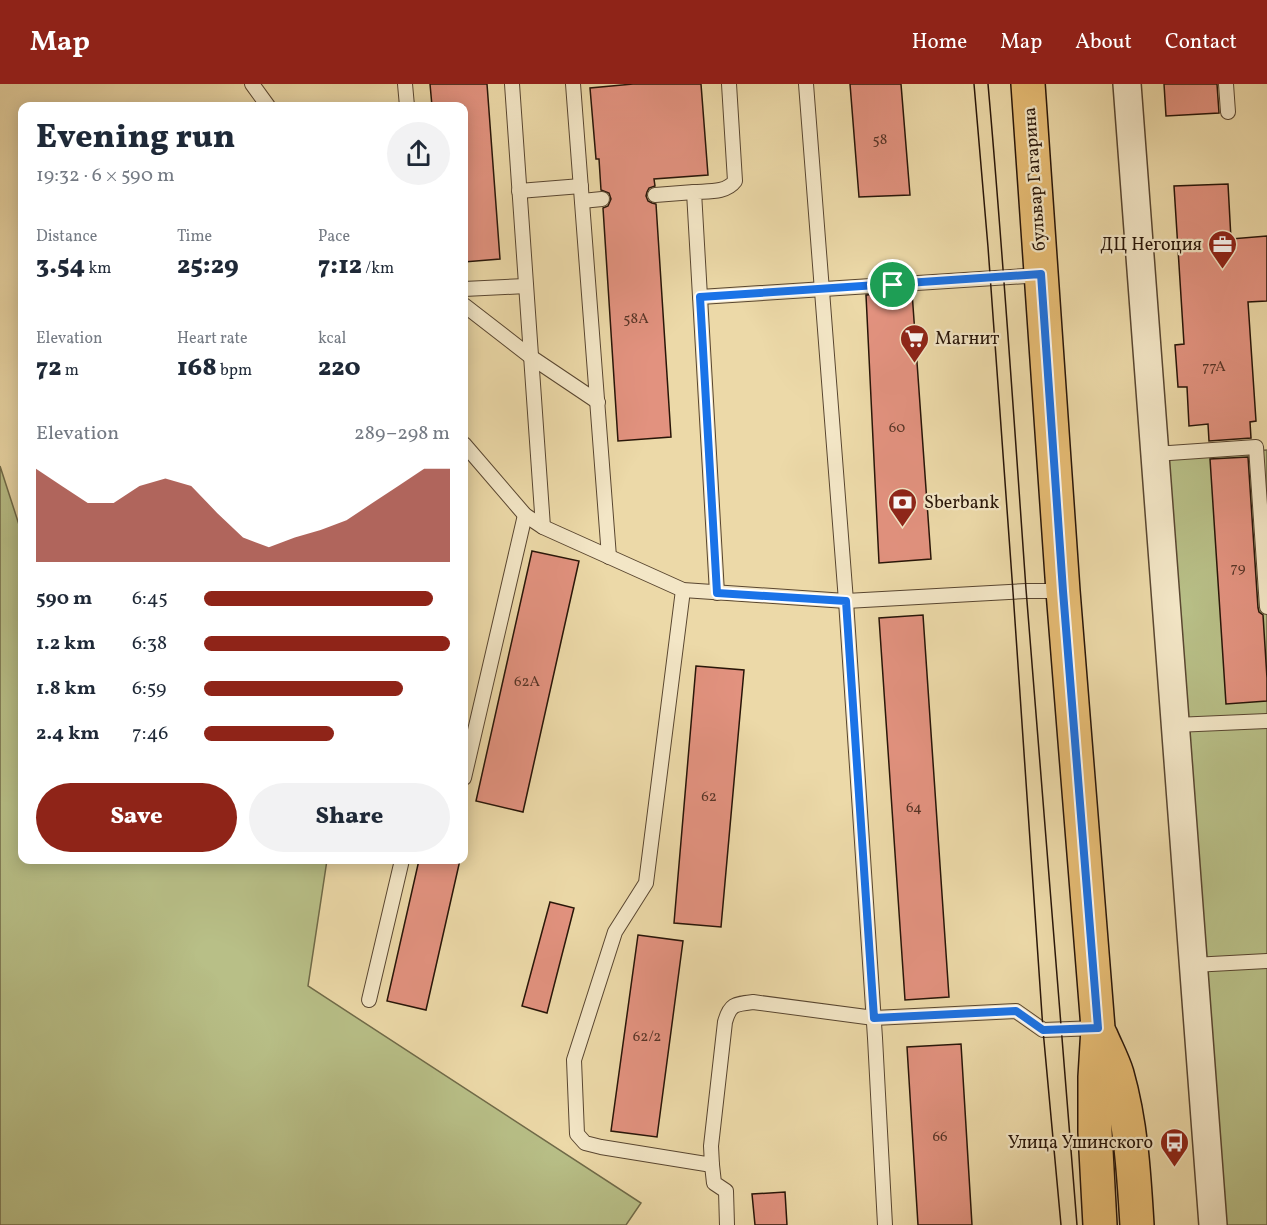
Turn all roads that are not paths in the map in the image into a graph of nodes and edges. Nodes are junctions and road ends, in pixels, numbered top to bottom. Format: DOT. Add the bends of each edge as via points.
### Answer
graph roads {
  1 [pos="252,84"];
  2 [pos="405,84"];
  3 [pos="512,84"];
  4 [pos="573,84"];
  5 [pos="729,84"];
  6 [pos="806,84"];
  7 [pos="1028,84"];
  8 [pos="1127,84"];
  9 [pos="1226,84"];
  10 [pos="265,102"];
  11 [pos="407,102"];
  12 [pos="1228,112"];
  13 [pos="581,186"];
  14 [pos="519,191"];
  15 [pos="694,192"];
  16 [pos="655,195"];
  17 [pos="602,200"];
  18 [pos="582,201"];
  19 [pos="1041,274"];
  20 [pos="526,286"];
  21 [pos="468,289"];
  22 [pos="822,289"];
  23 [pos="700,297"];
  24 [pos="468,308"];
  25 [pos="531,357"];
  26 [pos="598,402"];
  27 [pos="1261,446"];
  28 [pos="468,449"];
  29 [pos="1155,454"];
  30 [pos="525,514"];
  31 [pos="543,527"];
  32 [pos="609,557"];
  33 [pos="683,590"];
  34 [pos="1063,591"];
  35 [pos="717,593"];
  36 [pos="846,601"];
  37 [pos="1267,607"];
  38 [pos="1267,721"];
  39 [pos="1175,725"];
  40 [pos="468,761"];
  41 [pos="401,864"];
  42 [pos="1267,961"];
  43 [pos="1193,965"];
  44 [pos="369,1000"];
  45 [pos="874,1018"];
  46 [pos="1098,1028"];
  47 [pos="712,1165"];
  48 [pos="727,1225"];
  49 [pos="885,1225"];
  50 [pos="1100,1225"];
  51 [pos="1137,1225"];
  52 [pos="1213,1225"];
  1 -- 10 [label="lane"];
  2 -- 11 [label="lane"];
  3 -- 14 [label="lane"];
  4 -- 13 [label="lane"];
  5 -- 15 [label="lane" via="735,181 722,190"];
  6 -- 22 [label="lane"];
  7 -- 19 [label="main road, бульвар Гагарина"];
  8 -- 29 [label="street"];
  9 -- 12 [label="lane"];
  13 -- 14 [label="lane"];
  13 -- 18 [label="lane"];
  14 -- 20 [label="lane"];
  15 -- 16 [label="lane"];
  15 -- 23 [label="lane"];
  17 -- 18 [label="lane"];
  18 -- 26 [label="lane"];
  19 -- 22 [label="lane"];
  19 -- 34 [label="main road, бульвар Гагарина"];
  20 -- 21 [label="lane"];
  20 -- 25 [label="lane"];
  22 -- 23 [label="lane"];
  22 -- 36 [label="lane"];
  23 -- 35 [label="lane"];
  24 -- 25 [label="lane"];
  25 -- 26 [label="lane"];
  25 -- 31 [label="lane"];
  26 -- 32 [label="lane"];
  27 -- 29 [label="lane"];
  27 -- 37 [label="lane"];
  28 -- 30 [label="lane"];
  29 -- 39 [label="street"];
  30 -- 31 [label="lane"];
  30 -- 40 [label="lane"];
  31 -- 32 [label="lane"];
  32 -- 33 [label="lane"];
  33 -- 35 [label="lane"];
  33 -- 47 [label="lane" via="646,883 615,932 574,1060 576,1119 578,1134 585,1143"];
  34 -- 36 [label="lane"];
  34 -- 46 [label="main road, бульвар Гагарина"];
  35 -- 36 [label="lane"];
  36 -- 45 [label="lane"];
  38 -- 39 [label="lane"];
  39 -- 43 [label="street"];
  41 -- 44 [label="lane"];
  42 -- 43 [label="lane"];
  43 -- 52 [label="street"];
  45 -- 46 [label="lane" via="1016,1011 1043,1030"];
  45 -- 47 [label="lane" via="753,1002 737,1004 728,1011"];
  45 -- 49 [label="lane"];
  46 -- 50 [label="main road, бульвар Гагарина" via="1095,1121"];
  46 -- 51 [label="main road, бульвар Гагарина" via="1116,1073 1127,1119"];
  47 -- 48 [label="lane" via="714,1183 726,1191"];
}
